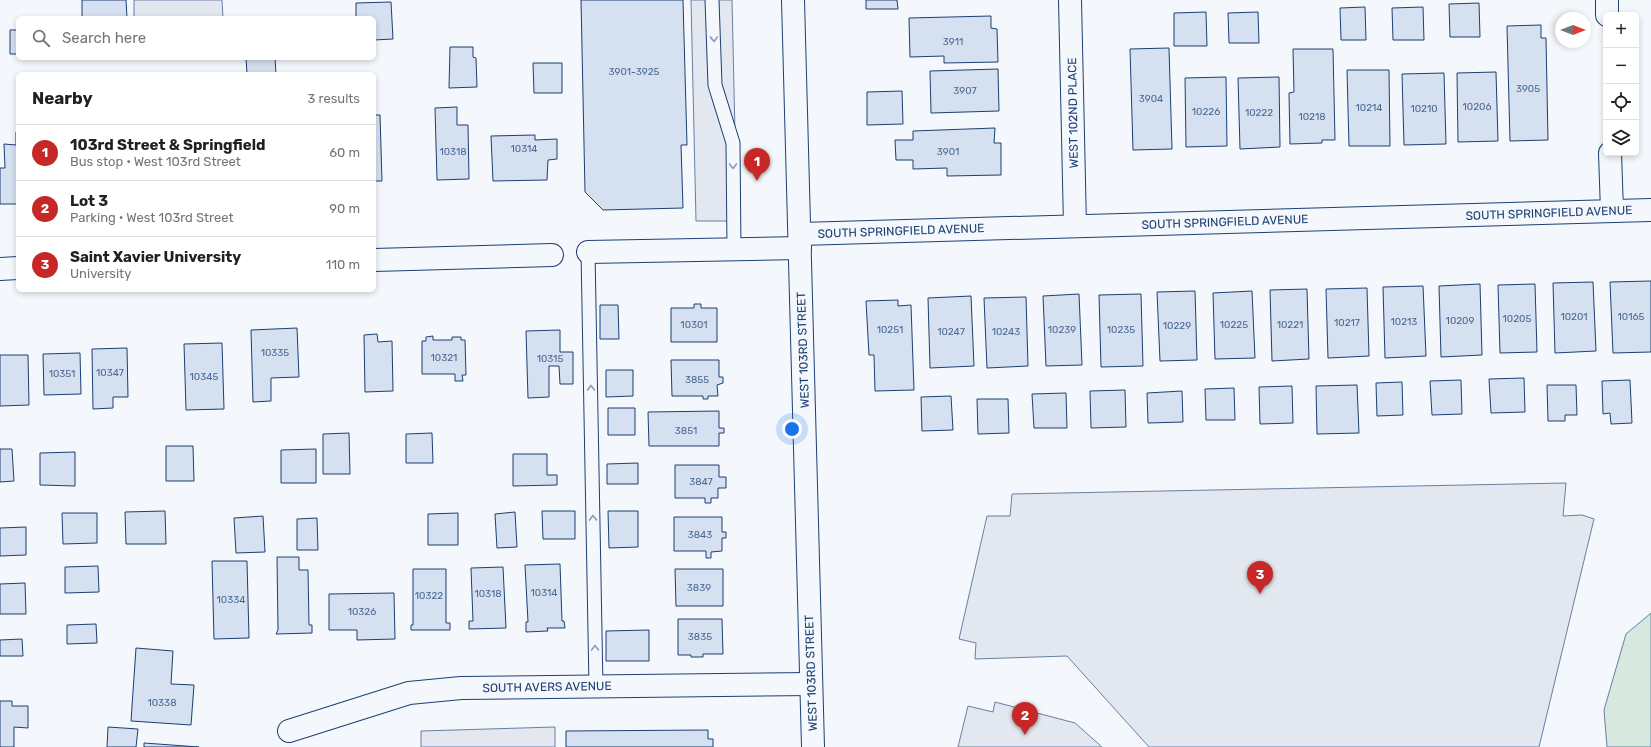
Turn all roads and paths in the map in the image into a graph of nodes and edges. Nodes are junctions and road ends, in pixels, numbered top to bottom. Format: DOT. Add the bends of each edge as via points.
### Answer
graph roads {
  1 [pos="712,0"];
  2 [pos="794,0"];
  3 [pos="1070,0"];
  4 [pos="1607,0"];
  5 [pos="1607,12"];
  6 [pos="1610,156"];
  7 [pos="1651,210"];
  8 [pos="1612,211"];
  9 [pos="1075,226"];
  10 [pos="800,241"];
  11 [pos="734,250"];
  12 [pos="588,252"];
  13 [pos="552,255"];
  14 [pos="376,260"];
  15 [pos="16,268"];
  16 [pos="0,269"];
  17 [pos="812,684"];
  18 [pos="596,687"];
  19 [pos="289,731"];
  20 [pos="813,747"];
  1 -- 11 [label="lane, one-way" via="715,85 733,142"];
  2 -- 10 [label="street, WEST 103RD STREET"];
  3 -- 9 [label="street, WEST 102ND PLACE"];
  4 -- 5 [label="street"];
  6 -- 8 [label="street"];
  7 -- 8 [label="street, SOUTH SPRINGFIELD AVENUE"];
  8 -- 9 [label="street, SOUTH SPRINGFIELD AVENUE"];
  9 -- 10 [label="street, SOUTH SPRINGFIELD AVENUE"];
  10 -- 11 [label="street, SOUTH SPRINGFIELD AVENUE"];
  10 -- 17 [label="street, WEST 103RD STREET"];
  11 -- 12 [label="street, SOUTH SPRINGFIELD AVENUE"];
  18 -- 12 [label="lane, one-way"];
  13 -- 14 [label="street"];
  15 -- 16 [label="street"];
  17 -- 18 [label="street, SOUTH AVERS AVENUE"];
  17 -- 20 [label="street, WEST 103RD STREET"];
  18 -- 19 [label="street, SOUTH AVERS AVENUE" via="461,688 409,693"];
}
